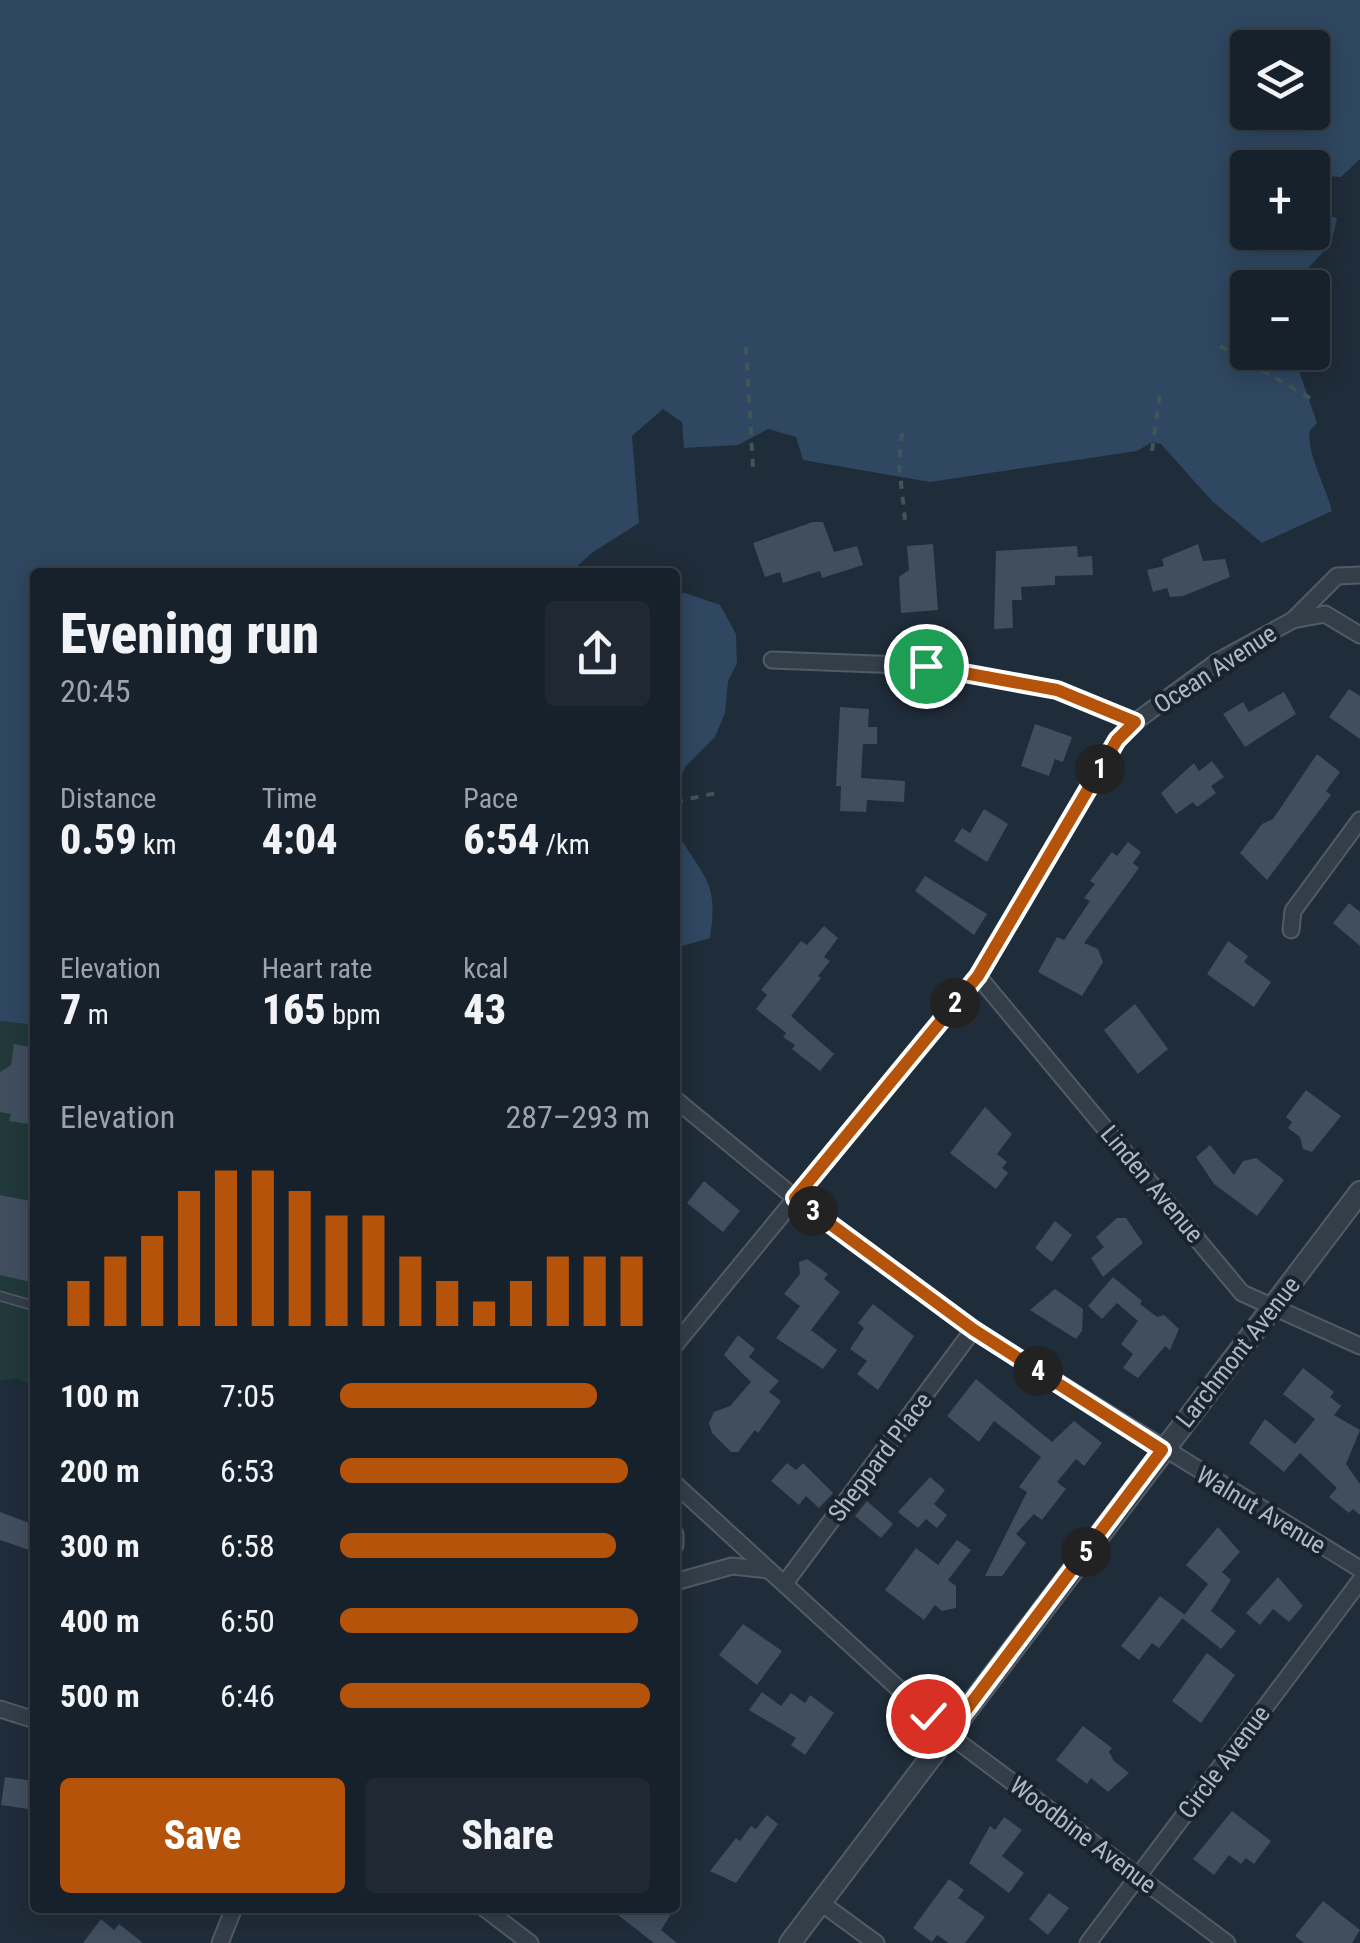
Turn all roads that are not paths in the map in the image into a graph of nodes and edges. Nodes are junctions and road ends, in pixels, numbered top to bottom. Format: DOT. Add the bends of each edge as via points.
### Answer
graph roads {
  1 [pos="1360,575"];
  2 [pos="1293,620"];
  3 [pos="1360,634"];
  4 [pos="772,660"];
  5 [pos="1135,722"];
  6 [pos="1360,820"];
  7 [pos="1290,930"];
  8 [pos="978,976"];
  9 [pos="680,1103"];
  10 [pos="1360,1192"];
  11 [pos="795,1198"];
  12 [pos="0,1296"];
  13 [pos="30,1305"];
  14 [pos="1272,1309"];
  15 [pos="974,1330"];
  16 [pos="680,1340"];
  17 [pos="1360,1346"];
  18 [pos="1162,1450"];
  19 [pos="680,1489"];
  20 [pos="1360,1569"];
  21 [pos="770,1570"];
  22 [pos="1360,1580"];
  23 [pos="680,1581"];
  24 [pos="784,1583"];
  25 [pos="0,1708"];
  26 [pos="30,1718"];
  27 [pos="948,1734"];
  28 [pos="1139,1877"];
  29 [pos="820,1903"];
  30 [pos="232,1913"];
  31 [pos="491,1913"];
  32 [pos="220,1943"];
  33 [pos="530,1943"];
  34 [pos="790,1943"];
  35 [pos="876,1943"];
  36 [pos="1088,1943"];
  37 [pos="1227,1943"];
  1 -- 2 [label="street, Ocean Avenue" via="1337,576"];
  2 -- 3 [label="street" via="1325,614"];
  2 -- 5 [label="street, Ocean Avenue" via="1218,661"];
  4 -- 5 [label="street" via="926,666 1057,690"];
  5 -- 8 [label="street, Ocean Avenue" via="1117,740"];
  6 -- 7 [label="street" via="1293,911"];
  8 -- 11 [label="street, Ocean Avenue"];
  8 -- 14 [label="street, Linden Avenue" via="1242,1293"];
  9 -- 11 [label="street, Walnut Avenue"];
  10 -- 14 [label="street, Larchmont Avenue"];
  11 -- 15 [label="street, Walnut Avenue"];
  11 -- 16 [label="street, Ocean Avenue"];
  12 -- 13 [label="lane"];
  14 -- 17 [label="street, Linden Avenue"];
  14 -- 18 [label="street, Larchmont Avenue"];
  15 -- 18 [label="street, Walnut Avenue"];
  15 -- 24 [label="street, Sheppard Place"];
  18 -- 20 [label="street, Walnut Avenue"];
  18 -- 27 [label="street, Larchmont Avenue"];
  19 -- 21 [label="street, Woodbine Avenue"];
  21 -- 23 [label="street" via="732,1566"];
  21 -- 24 [label="street, Woodbine Avenue"];
  22 -- 28 [label="street, Circle Avenue"];
  24 -- 27 [label="street, Woodbine Avenue"];
  25 -- 26 [label="street"];
  27 -- 28 [label="street, Woodbine Avenue"];
  27 -- 29 [label="street, Larchmont Avenue"];
  28 -- 36 [label="street, Circle Avenue"];
  28 -- 37 [label="street, Woodbine Avenue"];
  29 -- 34 [label="street, Larchmont Avenue"];
  29 -- 35 [label="street"];
  30 -- 32 [label="street"];
  31 -- 33 [label="street"];
}
